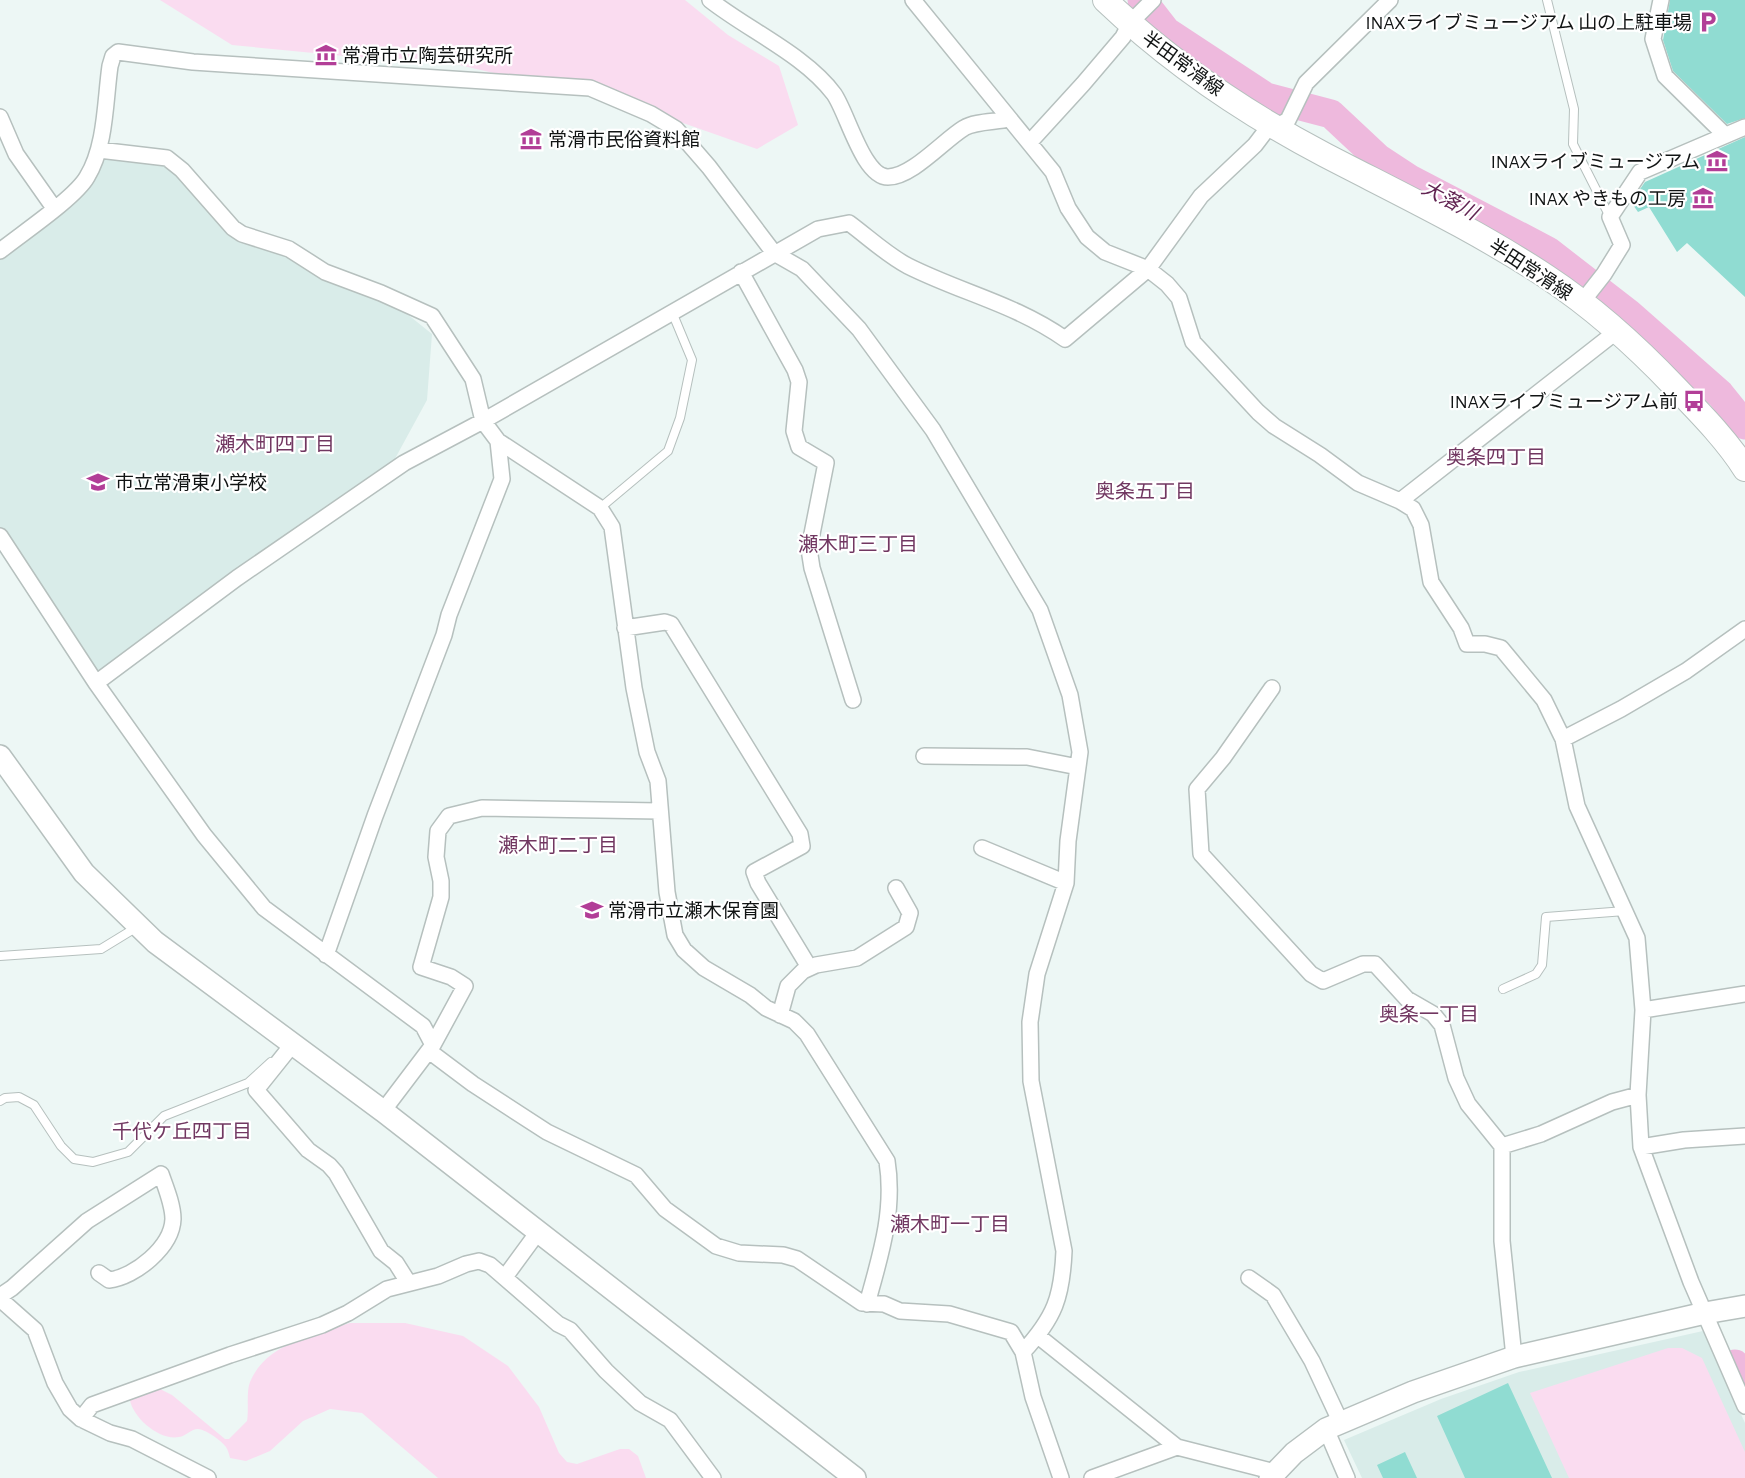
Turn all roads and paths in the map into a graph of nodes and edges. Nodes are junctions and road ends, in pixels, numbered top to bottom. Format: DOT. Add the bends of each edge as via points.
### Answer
graph roads {
  1 [pos="710,0"];
  2 [pos="913,0"];
  3 [pos="1105,0"];
  4 [pos="1390,0"];
  5 [pos="1547,0"];
  6 [pos="1661,0"];
  7 [pos="1142,11"];
  8 [pos="0,117"];
  9 [pos="1009,119"];
  10 [pos="1271,124"];
  11 [pos="1745,127"];
  12 [pos="1725,135"];
  13 [pos="1030,142"];
  14 [pos="98,150"];
  15 [pos="54,208"];
  16 [pos="1610,217"];
  17 [pos="0,251"];
  18 [pos="774,253"];
  19 [pos="1148,269"];
  20 [pos="742,272"];
  21 [pos="1586,296"];
  22 [pos="672,312"];
  23 [pos="1617,330"];
  24 [pos="483,422"];
  25 [pos="498,442"];
  26 [pos="1743,463"];
  27 [pos="1400,501"];
  28 [pos="600,508"];
  29 [pos="0,536"];
  30 [pos="625,628"];
  31 [pos="1745,629"];
  32 [pos="96,683"];
  33 [pos="1272,688"];
  34 [pos="853,700"];
  35 [pos="1563,740"];
  36 [pos="0,756"];
  37 [pos="924,756"];
  38 [pos="1078,767"];
  39 [pos="659,812"];
  40 [pos="982,848"];
  41 [pos="1066,882"];
  42 [pos="896,888"];
  43 [pos="1625,911"];
  44 [pos="139,926"];
  45 [pos="326,955"];
  46 [pos="0,956"];
  47 [pos="809,967"];
  48 [pos="1503,989"];
  49 [pos="1745,994"];
  50 [pos="1643,1010"];
  51 [pos="780,1015"];
  52 [pos="431,1048"];
  53 [pos="289,1049"];
  54 [pos="1638,1095"];
  55 [pos="0,1101"];
  56 [pos="383,1111"];
  57 [pos="1745,1136"];
  58 [pos="1502,1146"];
  59 [pos="1641,1148"];
  60 [pos="538,1232"];
  61 [pos="99,1273"];
  62 [pos="505,1277"];
  63 [pos="1249,1278"];
  64 [pos="408,1282"];
  65 [pos="0,1297"];
  66 [pos="867,1304"];
  67 [pos="1745,1306"];
  68 [pos="1705,1313"];
  69 [pos="1038,1336"];
  70 [pos="1023,1352"];
  71 [pos="1514,1357"];
  72 [pos="1745,1406"];
  73 [pos="82,1419"];
  74 [pos="1334,1426"];
  75 [pos="1177,1447"];
  76 [pos="1272,1475"];
  77 [pos="208,1478"];
  78 [pos="713,1478"];
  79 [pos="855,1478"];
  80 [pos="1061,1478"];
  81 [pos="1092,1478"];
  82 [pos="1348,1478"];
  1 -- 9 [label="street" via="791,55 832,92 843,108 858,148 870,165 888,177 918,164 966,127"];
  2 -- 9 [label="street"];
  3 -- 7 [label="main road, 半田常滑線"];
  4 -- 10 [label="street" via="1306,83 1288,120"];
  5 -- 16 [label="lane" via="1574,109 1573,144"];
  6 -- 12 [label="street" via="1653,39 1665,76"];
  7 -- 10 [label="main road, 半田常滑線" via="1200,76"];
  7 -- 13 [label="street" via="1089,78"];
  8 -- 15 [label="street" via="16,154"];
  9 -- 13 [label="street"];
  10 -- 19 [label="street" via="1201,196"];
  10 -- 21 [label="main road, 半田常滑線"];
  11 -- 12 [label="street"];
  12 -- 16 [label="street" via="1640,172"];
  13 -- 19 [label="street" via="1053,172 1068,208 1087,237 1106,252"];
  14 -- 15 [label="street" via="87,178"];
  14 -- 18 [label="street" via="110,66 118,52 193,62 590,88 652,114 676,129"];
  14 -- 24 [label="street" via="167,158 242,234 289,249 325,272 432,316 473,379"];
  15 -- 17 [label="street"];
  16 -- 21 [label="street" via="1622,244"];
  18 -- 19 [label="street" via="818,229 849,223 906,265 1000,302 1042,323 1065,340"];
  18 -- 20 [label="street"];
  18 -- 38 [label="street" via="802,269 859,329 933,430 1022,578 1040,610 1070,694 1080,752"];
  19 -- 27 [label="street" via="1168,284 1178,298 1189,332 1200,351 1258,412 1358,483"];
  20 -- 22 [label="street"];
  20 -- 34 [label="street" via="799,382 794,431 799,447 826,463 809,549"];
  21 -- 23 [label="main road, 半田常滑線"];
  22 -- 24 [label="street"];
  22 -- 28 [label="lane" via="692,360 680,418 671,443 668,451"];
  23 -- 26 [label="main road, 半田常滑線" via="1696,409"];
  23 -- 27 [label="street"];
  24 -- 25 [label="street"];
  24 -- 32 [label="street" via="404,463 222,588"];
  25 -- 28 [label="street"];
  25 -- 45 [label="street" via="502,479 374,816"];
  27 -- 35 [label="street" via="1413,509 1421,526 1431,582 1461,628 1467,644 1502,648 1544,700"];
  28 -- 30 [label="street" via="612,527"];
  29 -- 32 [label="street"];
  30 -- 39 [label="street" via="634,688 658,781"];
  30 -- 47 [label="street" via="665,622 671,624 800,834 802,846 754,872"];
  31 -- 35 [label="street" via="1621,710"];
  32 -- 45 [label="street" via="204,835 264,908"];
  33 -- 58 [label="street" via="1197,788 1201,854 1311,974 1323,981 1363,964 1375,964 1407,999 1433,1014 1442,1025 1456,1078 1468,1104"];
  35 -- 43 [label="street" via="1577,806"];
  36 -- 44 [label="street" via="84,873"];
  37 -- 38 [label="street" via="1027,757"];
  38 -- 41 [label="street"];
  39 -- 51 [label="street" via="671,924 679,942 704,968"];
  39 -- 52 [label="street" via="482,808 449,816 438,831 436,857 441,897 421,967 451,977 465,986"];
  40 -- 41 [label="street"];
  41 -- 69 [label="street" via="1038,974 1030,1022 1031,1081 1064,1251 1058,1300"];
  42 -- 47 [label="street" via="910,913 906,927 857,958"];
  43 -- 48 [label="lane" via="1546,917 1542,965 1536,974"];
  43 -- 50 [label="street" via="1637,938"];
  44 -- 46 [label="lane" via="101,949"];
  44 -- 53 [label="street"];
  45 -- 52 [label="street" via="423,1026"];
  47 -- 51 [label="street" via="788,986"];
  49 -- 50 [label="street"];
  50 -- 54 [label="street"];
  51 -- 66 [label="street" via="794,1021 807,1034 887,1161 890,1179 887,1234"];
  52 -- 56 [label="street"];
  52 -- 66 [label="street" via="473,1084 547,1132 636,1175 665,1209 716,1246 739,1253 783,1254 797,1259 853,1298"];
  53 -- 55 [label="lane" via="248,1083 164,1116 128,1152 93,1162 74,1158 61,1146 34,1104 19,1097"];
  53 -- 56 [label="street"];
  53 -- 64 [label="street" via="256,1090 308,1150 336,1173 381,1250"];
  54 -- 58 [label="street" via="1612,1102 1541,1134"];
  54 -- 59 [label="street"];
  56 -- 60 [label="street"];
  57 -- 59 [label="street" via="1684,1140"];
  58 -- 71 [label="street" via="1502,1240"];
  59 -- 68 [label="street"];
  60 -- 62 [label="street"];
  60 -- 79 [label="street"];
  61 -- 65 [label="street" via="110,1280 118,1279 136,1269 161,1247 173,1218 161,1174 87,1221"];
  62 -- 64 [label="street" via="490,1264 479,1261 438,1276"];
  62 -- 78 [label="street" via="558,1324 570,1330 640,1403 670,1420"];
  63 -- 74 [label="street" via="1273,1295 1312,1361"];
  64 -- 73 [label="street" via="322,1325 92,1405"];
  65 -- 73 [label="street" via="35,1330 61,1396 70,1410"];
  66 -- 70 [label="street" via="884,1304 900,1312 949,1314 1011,1332"];
  67 -- 68 [label="street"];
  68 -- 71 [label="street"];
  68 -- 72 [label="street"];
  69 -- 70 [label="street"];
  69 -- 75 [label="street"];
  70 -- 80 [label="street" via="1032,1397"];
  71 -- 74 [label="street" via="1413,1392"];
  73 -- 77 [label="street" via="110,1433 132,1439"];
  74 -- 76 [label="street" via="1294,1453"];
  74 -- 82 [label="street"];
  75 -- 76 [label="street"];
  75 -- 81 [label="street"];
}
